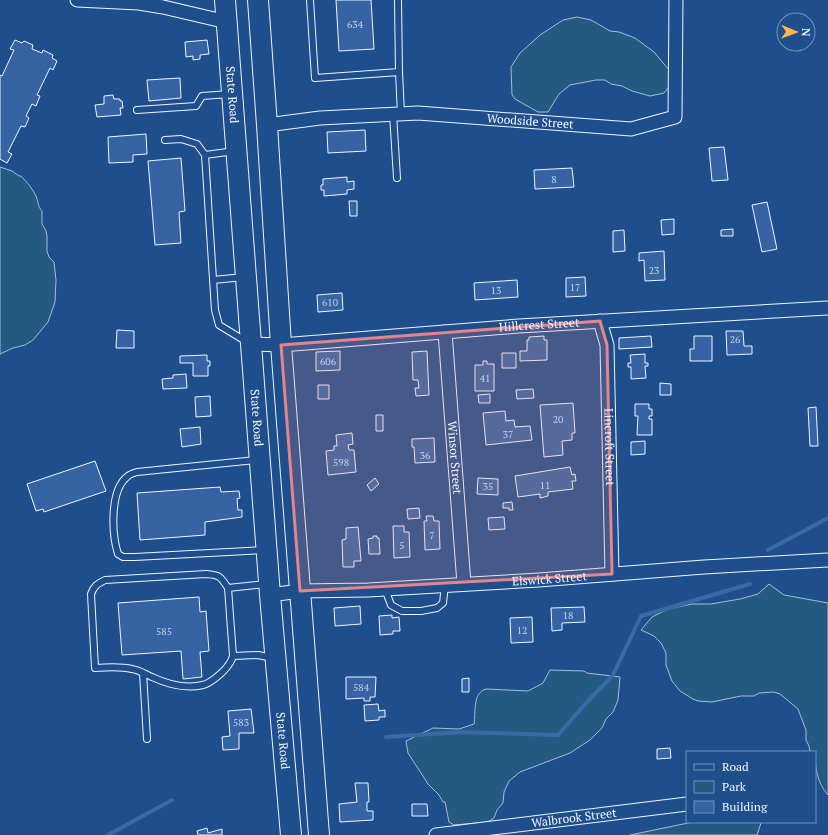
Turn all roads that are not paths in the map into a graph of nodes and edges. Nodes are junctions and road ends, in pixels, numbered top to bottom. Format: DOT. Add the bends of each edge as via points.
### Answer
graph roads {
  1 [pos="77,0"];
  2 [pos="154,0"];
  3 [pos="225,0"];
  4 [pos="258,0"];
  5 [pos="310,0"];
  6 [pos="398,0"];
  7 [pos="676,0"];
  8 [pos="138,3"];
  9 [pos="226,22"];
  10 [pos="399,72"];
  11 [pos="232,94"];
  12 [pos="137,110"];
  13 [pos="397,114"];
  14 [pos="267,125"];
  15 [pos="165,140"];
  16 [pos="236,151"];
  17 [pos="205,155"];
  18 [pos="397,178"];
  19 [pos="246,277"];
  20 [pos="213,280"];
  21 [pos="828,308"];
  22 [pos="600,321"];
  23 [pos="445,332"];
  24 [pos="251,344"];
  25 [pos="280,345"];
  26 [pos="260,459"];
  27 [pos="267,550"];
  28 [pos="828,560"];
  29 [pos="612,574"];
  30 [pos="464,584"];
  31 [pos="445,585"];
  32 [pos="228,588"];
  33 [pos="270,589"];
  34 [pos="385,589"];
  35 [pos="300,592"];
  36 [pos="233,656"];
  37 [pos="276,658"];
  38 [pos="143,673"];
  39 [pos="147,739"];
  40 [pos="686,804"];
  41 [pos="291,835"];
  42 [pos="319,835"];
  43 [pos="436,835"];
  1 -- 8 [label="street"];
  2 -- 8 [label="street"];
  3 -- 9 [label="main road, State Road"];
  4 -- 14 [label="main road"];
  5 -- 10 [label="lane" via="315,78"];
  6 -- 10 [label="lane"];
  7 -- 13 [label="street, Woodside Street" via="675,117 631,128"];
  8 -- 9 [label="street"];
  9 -- 11 [label="main road, State Road"];
  10 -- 13 [label="lane"];
  11 -- 12 [label="lane" via="202,96 196,106"];
  11 -- 16 [label="main road, State Road"];
  13 -- 14 [label="street, Woodside Street" via="320,118"];
  13 -- 18 [label="lane"];
  14 -- 25 [label="main road"];
  15 -- 17 [label="lane" via="181,139 197,144"];
  16 -- 17 [label="lane"];
  16 -- 19 [label="main road, State Road"];
  17 -- 20 [label="lane"];
  19 -- 20 [label="lane"];
  19 -- 24 [label="main road, State Road"];
  20 -- 24 [label="lane" via="219,325"];
  21 -- 22 [label="street, Hillcrest Street"];
  22 -- 23 [label="street, Hillcrest Street"];
  22 -- 29 [label="street, Lincroft Street" via="607,345"];
  23 -- 25 [label="street, Hillcrest Street"];
  23 -- 30 [label="street, Winsor Street"];
  24 -- 25 [label="street, Hillcrest Street"];
  24 -- 26 [label="main road, State Road"];
  25 -- 35 [label="main road"];
  26 -- 27 [label="main road, State Road"];
  26 -- 27 [label="lane" via="137,472 129,475 119,487 115,500 114,544 118,554 123,557"];
  27 -- 33 [label="main road, State Road"];
  28 -- 29 [label="street, Elswick Street"];
  29 -- 30 [label="street, Elswick Street"];
  30 -- 31 [label="street, Elswick Street"];
  31 -- 34 [label="street, Elswick Street"];
  31 -- 34 [label="lane" via="443,603 437,608 421,611 402,611 391,605"];
  32 -- 33 [label="lane"];
  32 -- 36 [label="lane"];
  32 -- 38 [label="lane" via="217,575 206,574 105,580 93,587 91,594 95,668 117,667"];
  33 -- 35 [label="street, Elswick Street"];
  33 -- 37 [label="main road, State Road"];
  34 -- 35 [label="street, Elswick Street"];
  35 -- 42 [label="main road"];
  36 -- 37 [label="lane" via="258,655"];
  36 -- 38 [label="lane" via="221,673 204,685 175,685"];
  37 -- 41 [label="main road, State Road"];
  38 -- 39 [label="lane"];
  40 -- 43 [label="street, Walbrook Street"];
}
